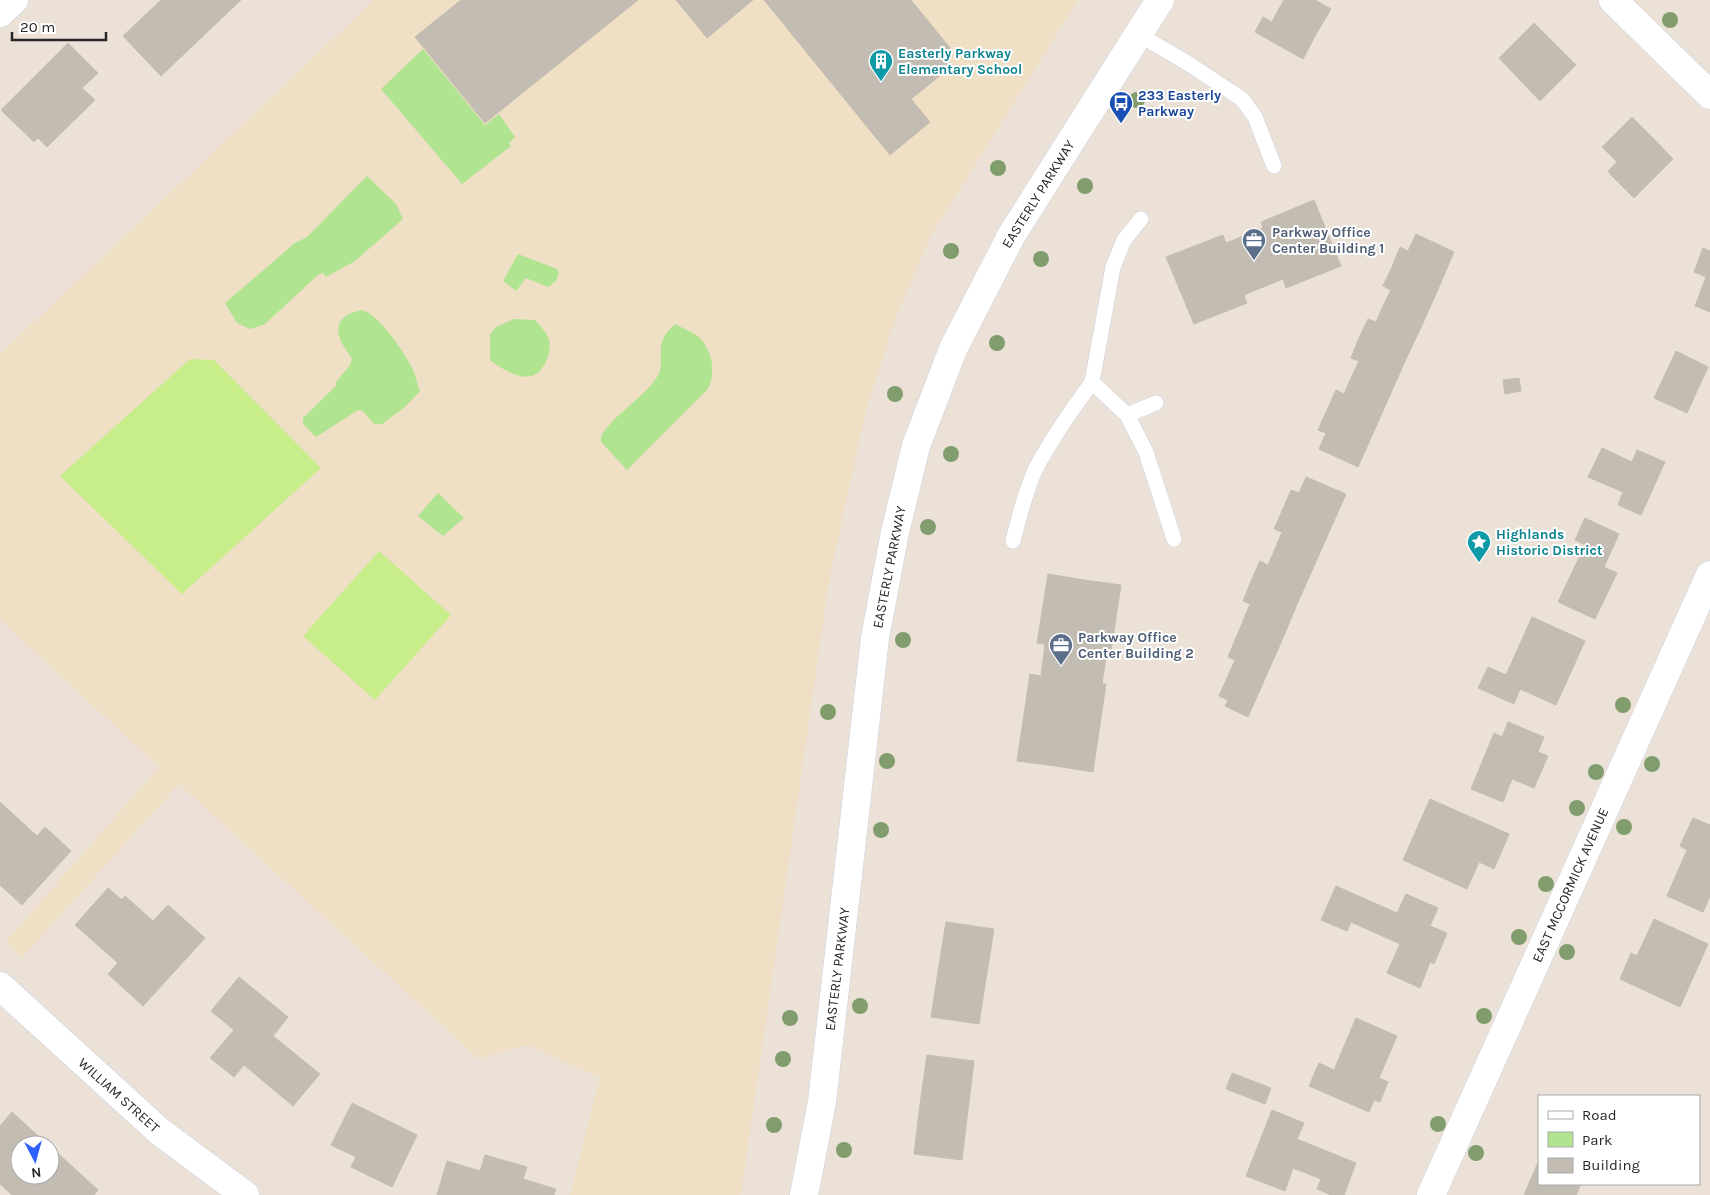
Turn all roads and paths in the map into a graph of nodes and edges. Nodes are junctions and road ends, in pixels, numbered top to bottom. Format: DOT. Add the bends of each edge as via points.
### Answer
graph roads {
  1 [pos="14,0"];
  2 [pos="1160,0"];
  3 [pos="1612,0"];
  4 [pos="0,13"];
  5 [pos="1138,34"];
  6 [pos="1710,95"];
  7 [pos="1274,166"];
  8 [pos="1141,219"];
  9 [pos="1092,382"];
  10 [pos="1156,403"];
  11 [pos="1128,415"];
  12 [pos="1174,539"];
  13 [pos="1013,541"];
  14 [pos="1710,576"];
  15 [pos="0,986"];
  16 [pos="245,1195"];
  17 [pos="804,1195"];
  18 [pos="1431,1195"];
  1 -- 4 [label="main road"];
  2 -- 5 [label="main road, EASTERLY PARKWAY"];
  3 -- 6 [label="main road"];
  5 -- 7 [label="lane" via="1242,99 1255,117"];
  5 -- 17 [label="main road, EASTERLY PARKWAY" via="1011,236 984,285 941,376 916,446 895,532 875,638 822,1102"];
  8 -- 9 [label="lane" via="1124,240 1113,266"];
  9 -- 11 [label="lane"];
  9 -- 13 [label="lane" via="1035,471 1020,510"];
  10 -- 11 [label="lane"];
  11 -- 12 [label="lane" via="1146,452"];
  14 -- 18 [label="main road, EAST MCCORMICK AVENUE"];
  15 -- 16 [label="main road, WILLIAM STREET" via="159,1131"];
}
